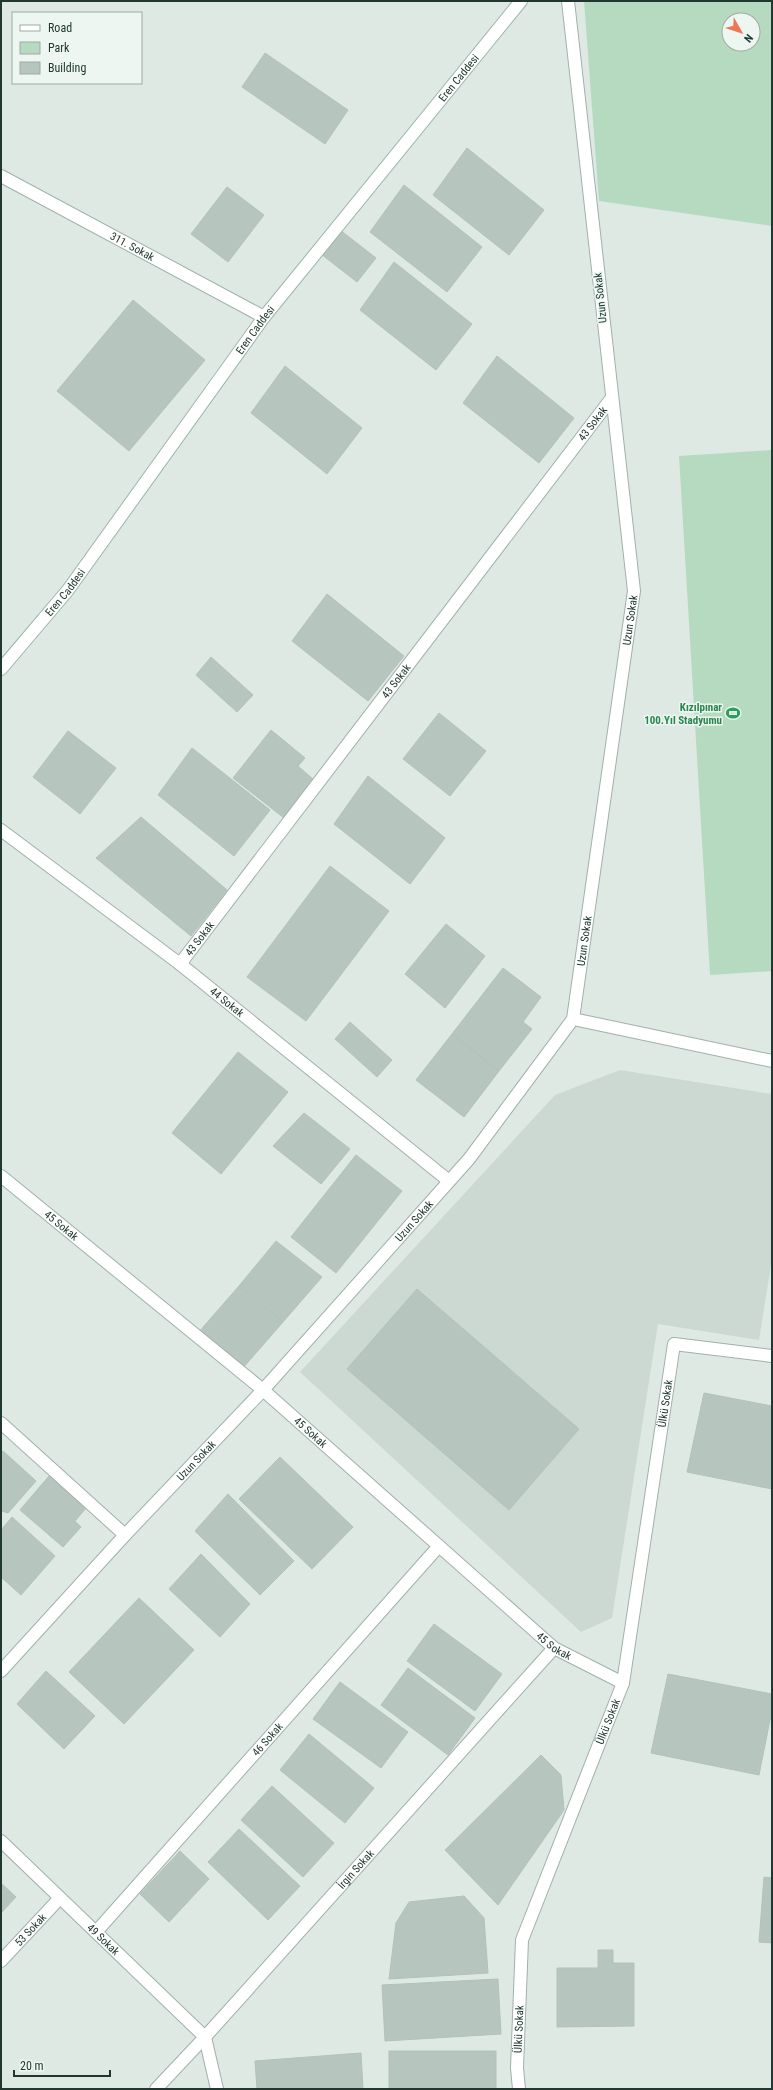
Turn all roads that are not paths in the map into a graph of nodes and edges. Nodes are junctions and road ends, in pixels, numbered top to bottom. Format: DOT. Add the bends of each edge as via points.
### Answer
graph roads {
  1 [pos="521,1"];
  2 [pos="568,1"];
  3 [pos="1,176"];
  4 [pos="264,317"];
  5 [pos="611,398"];
  6 [pos="1,668"];
  7 [pos="1,830"];
  8 [pos="180,964"];
  9 [pos="573,1018"];
  10 [pos="772,1061"];
  11 [pos="1,1176"];
  12 [pos="449,1181"];
  13 [pos="772,1356"];
  14 [pos="263,1390"];
  15 [pos="1,1423"];
  16 [pos="125,1535"];
  17 [pos="439,1546"];
  18 [pos="554,1648"];
  19 [pos="1,1671"];
  20 [pos="623,1683"];
  21 [pos="1,1841"];
  22 [pos="59,1899"];
  23 [pos="96,1932"];
  24 [pos="1,1961"];
  25 [pos="205,2038"];
  26 [pos="156,2089"];
  27 [pos="217,2089"];
  28 [pos="519,2089"];
  1 -- 4 [label="street, Eren Caddesi"];
  2 -- 5 [label="street, Uzun Sokak"];
  3 -- 4 [label="street, 311. Sokak"];
  4 -- 6 [label="street, Eren Caddesi" via="68,590"];
  5 -- 8 [label="street, 43 Sokak"];
  5 -- 9 [label="street, Uzun Sokak" via="634,591"];
  7 -- 8 [label="street, 44 Sokak"];
  8 -- 12 [label="street, 44 Sokak"];
  9 -- 10 [label="street"];
  9 -- 12 [label="street, Uzun Sokak" via="469,1159"];
  11 -- 14 [label="street, 45 Sokak"];
  12 -- 14 [label="street, Uzun Sokak"];
  13 -- 20 [label="street, Ülkü Sokak" via="674,1344"];
  14 -- 16 [label="street, Uzun Sokak"];
  14 -- 17 [label="street, 45 Sokak"];
  15 -- 16 [label="street"];
  16 -- 19 [label="street, Uzun Sokak"];
  17 -- 18 [label="street, 45 Sokak"];
  17 -- 23 [label="street, 46 Sokak"];
  18 -- 20 [label="street, 45 Sokak"];
  18 -- 25 [label="street, İrgin Sokak"];
  20 -- 28 [label="street, Ülkü Sokak" via="522,1940 517,2068"];
  21 -- 22 [label="street, 49 Sokak"];
  22 -- 23 [label="street, 49 Sokak"];
  22 -- 24 [label="street, 53 Sokak"];
  23 -- 25 [label="street, 49 Sokak"];
  25 -- 26 [label="street, İrgin Sokak"];
  25 -- 27 [label="street"];
}
